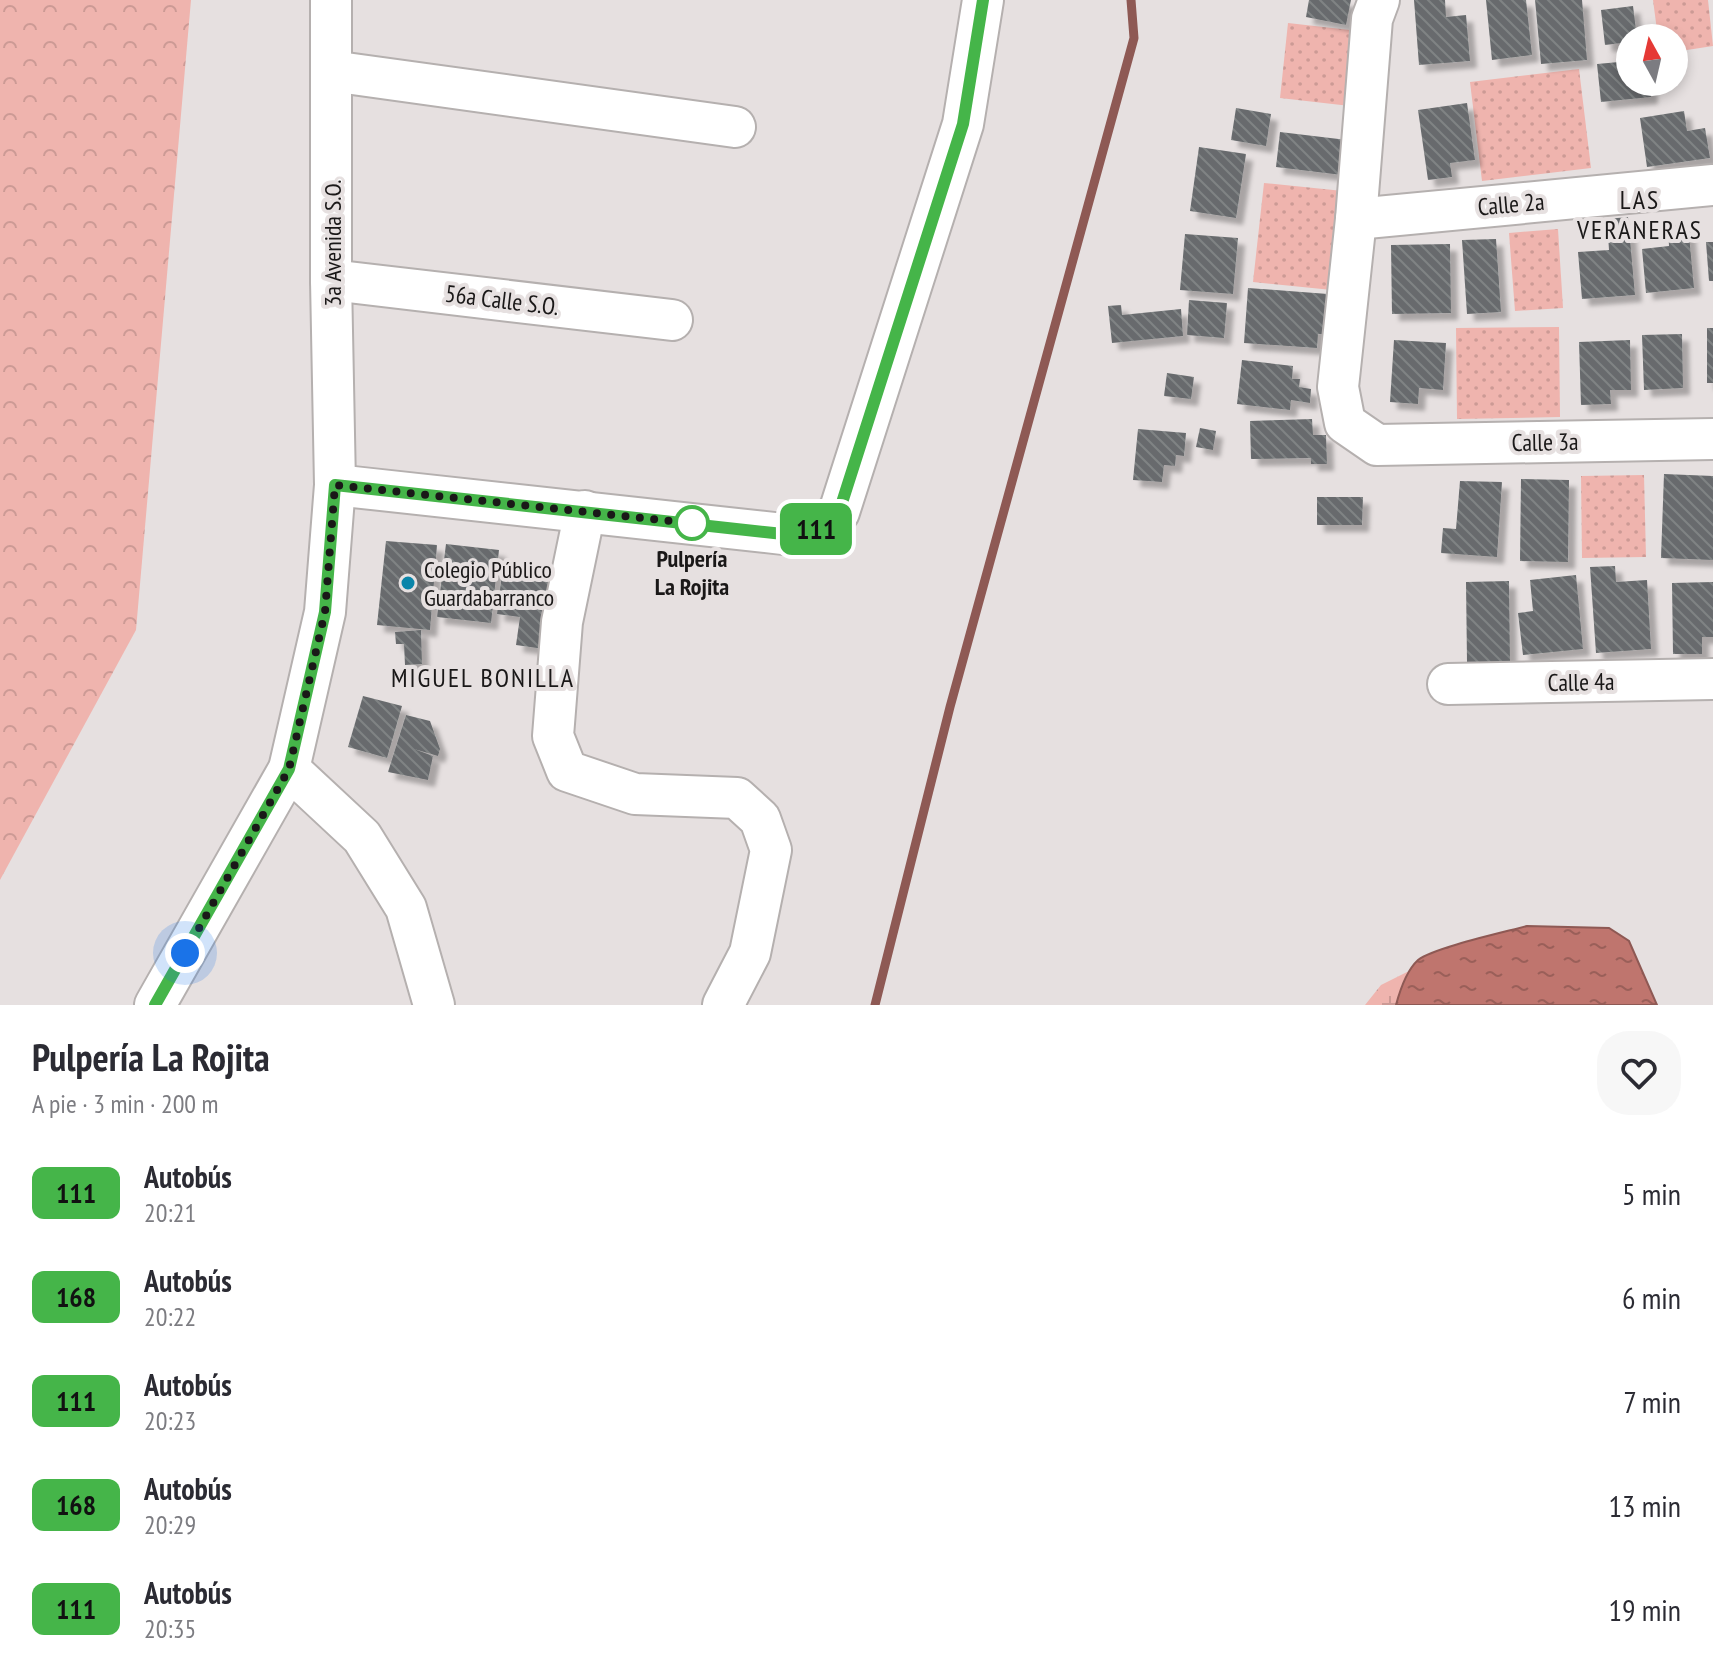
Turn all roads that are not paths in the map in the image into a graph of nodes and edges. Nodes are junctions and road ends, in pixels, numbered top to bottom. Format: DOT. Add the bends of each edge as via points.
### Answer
graph roads {
  1 [pos="331,0"];
  2 [pos="983,0"];
  3 [pos="1379,0"];
  4 [pos="331,71"];
  5 [pos="735,127"];
  6 [pos="1713,185"];
  7 [pos="1356,219"];
  8 [pos="331,280"];
  9 [pos="672,320"];
  10 [pos="1713,439"];
  11 [pos="335,485"];
  12 [pos="585,511"];
  13 [pos="1713,679"];
  14 [pos="1448,684"];
  15 [pos="289,769"];
  16 [pos="155,1005"];
  17 [pos="434,1005"];
  18 [pos="723,1005"];
  1 -- 4 [label="street, 3a Avenida S.O."];
  2 -- 12 [label="street" via="963,124 839,512 814,530 783,534"];
  3 -- 7 [label="street" via="1372,19"];
  4 -- 5 [label="street"];
  4 -- 8 [label="street, 3a Avenida S.O."];
  6 -- 7 [label="street, Calle 2a"];
  7 -- 10 [label="street, Calle 3a" via="1338,387 1345,423 1377,445"];
  8 -- 9 [label="street, 56a Calle S.O."];
  8 -- 11 [label="street, 3a Avenida S.O."];
  11 -- 12 [label="street"];
  11 -- 15 [label="street, 3a Avenida S.O." via="325,612"];
  12 -- 18 [label="street" via="562,622 553,736 567,771 635,794 737,798 760,819 771,850 750,953"];
  13 -- 14 [label="street, Calle 4a"];
  15 -- 16 [label="street"];
  15 -- 17 [label="street" via="362,837 406,908"];
}
